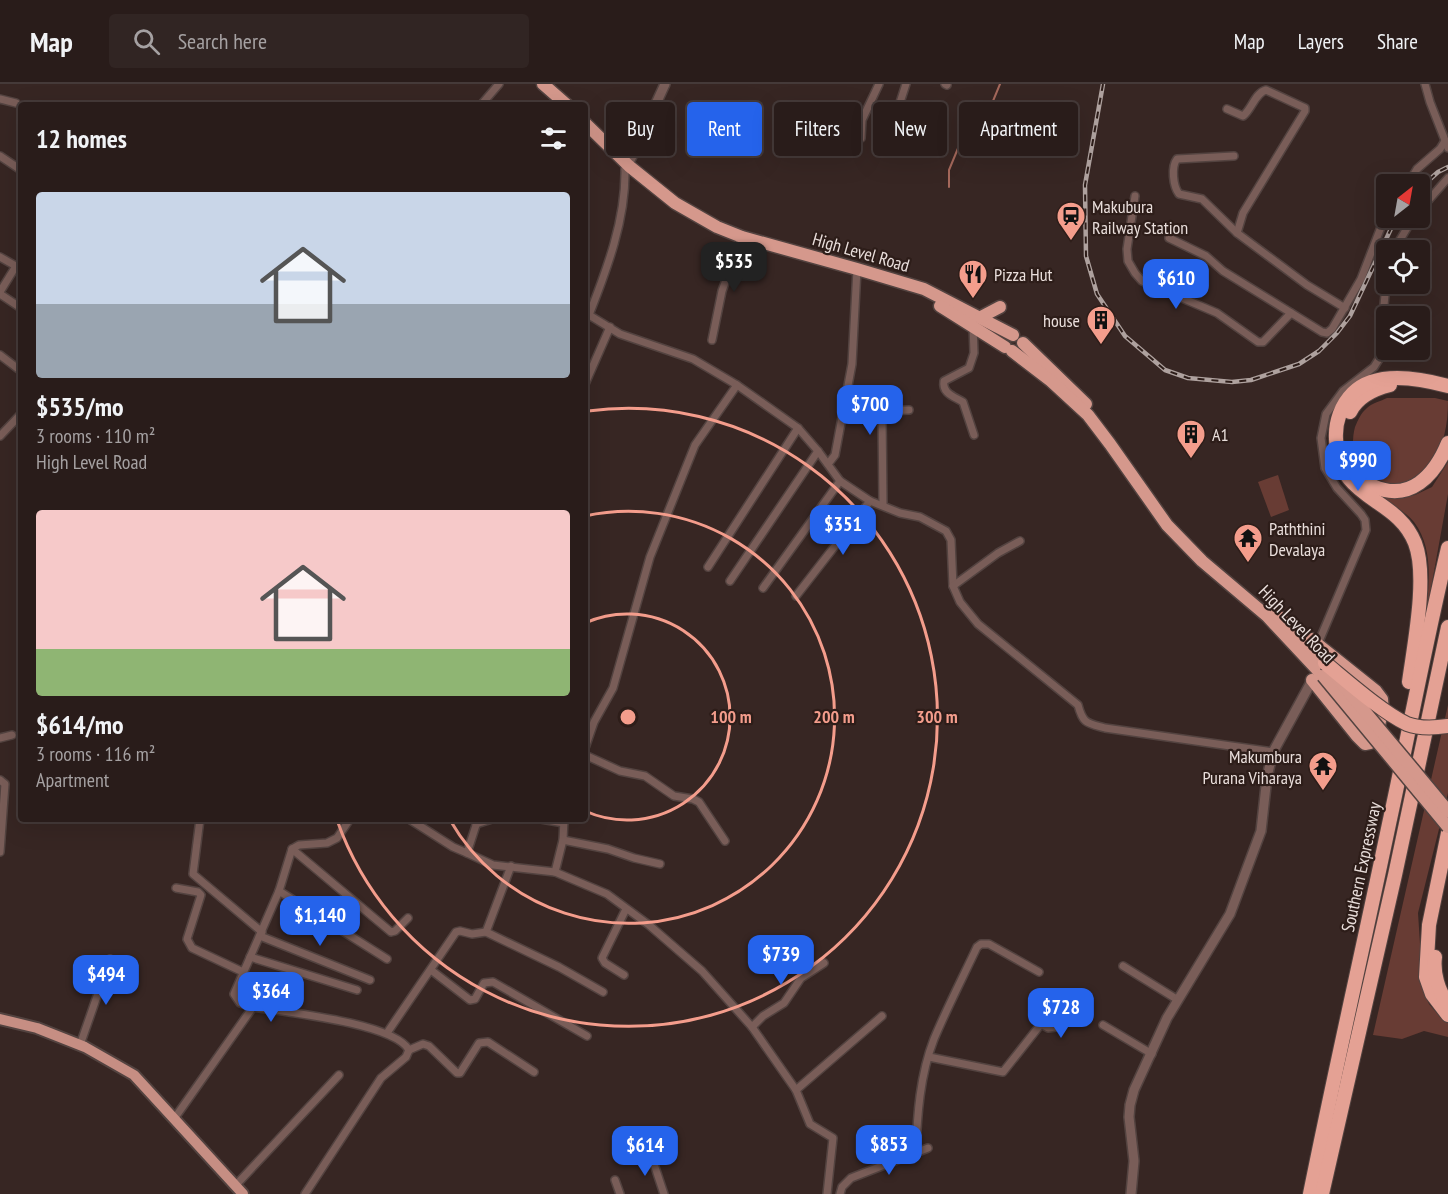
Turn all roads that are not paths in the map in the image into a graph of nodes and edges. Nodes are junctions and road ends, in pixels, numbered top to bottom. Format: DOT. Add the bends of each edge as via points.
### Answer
graph roads {
  1 [pos="499,84"];
  2 [pos="537,84"];
  3 [pos="543,84"];
  4 [pos="665,84"];
  5 [pos="879,84"];
  6 [pos="906,84"];
  7 [pos="1425,84"];
  8 [pos="0,99"];
  9 [pos="484,102"];
  10 [pos="558,102"];
  11 [pos="564,102"];
  12 [pos="900,102"];
  13 [pos="16,103"];
  14 [pos="1227,109"];
  15 [pos="588,126"];
  16 [pos="588,132"];
  17 [pos="861,138"];
  18 [pos="1446,145"];
  19 [pos="0,156"];
  20 [pos="1234,156"];
  21 [pos="18,168"];
  22 [pos="627,168"];
  23 [pos="1414,174"];
  24 [pos="1448,178"];
  25 [pos="1135,195"];
  26 [pos="1430,198"];
  27 [pos="1381,228"];
  28 [pos="1237,233"];
  29 [pos="1169,238"];
  30 [pos="740,241"];
  31 [pos="0,257"];
  32 [pos="18,267"];
  33 [pos="857,271"];
  34 [pos="0,293"];
  35 [pos="1385,294"];
  36 [pos="18,306"];
  37 [pos="1000,307"];
  38 [pos="1345,308"];
  39 [pos="588,311"];
  40 [pos="1291,313"];
  41 [pos="588,314"];
  42 [pos="977,321"];
  43 [pos="610,327"];
  44 [pos="1018,339"];
  45 [pos="712,340"];
  46 [pos="1009,349"];
  47 [pos="0,355"];
  48 [pos="18,369"];
  49 [pos="588,377"];
  50 [pos="737,385"];
  51 [pos="1448,386"];
  52 [pos="1448,394"];
  53 [pos="909,410"];
  54 [pos="18,417"];
  55 [pos="798,428"];
  56 [pos="974,435"];
  57 [pos="0,436"];
  58 [pos="1448,443"];
  59 [pos="818,451"];
  60 [pos="828,464"];
  61 [pos="840,481"];
  62 [pos="870,501"];
  63 [pos="883,505"];
  64 [pos="1020,541"];
  65 [pos="1448,548"];
  66 [pos="708,567"];
  67 [pos="730,581"];
  68 [pos="953,586"];
  69 [pos="763,588"];
  70 [pos="796,596"];
  71 [pos="1448,627"];
  72 [pos="1316,647"];
  73 [pos="1448,647"];
  74 [pos="1322,672"];
  75 [pos="1439,675"];
  76 [pos="1448,726"];
  77 [pos="12,735"];
  78 [pos="0,738"];
  79 [pos="588,739"];
  80 [pos="1273,752"];
  81 [pos="588,756"];
  82 [pos="0,780"];
  83 [pos="1448,811"];
  84 [pos="1390,821"];
  85 [pos="200,822"];
  86 [pos="348,822"];
  87 [pos="414,822"];
  88 [pos="426,822"];
  89 [pos="477,822"];
  90 [pos="564,822"];
  91 [pos="1448,827"];
  92 [pos="425,828"];
  93 [pos="1448,833"];
  94 [pos="563,840"];
  95 [pos="724,841"];
  96 [pos="292,849"];
  97 [pos="0,852"];
  98 [pos="467,853"];
  99 [pos="1448,862"];
  100 [pos="660,864"];
  101 [pos="511,866"];
  102 [pos="555,872"];
  103 [pos="176,888"];
  104 [pos="279,891"];
  105 [pos="626,909"];
  106 [pos="408,918"];
  107 [pos="486,932"];
  108 [pos="261,934"];
  109 [pos="250,957"];
  110 [pos="387,960"];
  111 [pos="111,962"];
  112 [pos="824,963"];
  113 [pos="1123,966"];
  114 [pos="431,970"];
  115 [pos="243,972"];
  116 [pos="1039,972"];
  117 [pos="624,975"];
  118 [pos="370,980"];
  119 [pos="357,990"];
  120 [pos="603,992"];
  121 [pos="1178,1000"];
  122 [pos="1448,1004"];
  123 [pos="253,1007"];
  124 [pos="1066,1011"];
  125 [pos="1448,1015"];
  126 [pos="882,1016"];
  127 [pos="0,1019"];
  128 [pos="1103,1025"];
  129 [pos="752,1026"];
  130 [pos="387,1033"];
  131 [pos="587,1036"];
  132 [pos="81,1046"];
  133 [pos="409,1050"];
  134 [pos="1152,1054"];
  135 [pos="929,1057"];
  136 [pos="534,1072"];
  137 [pos="339,1075"];
  138 [pos="796,1090"];
  139 [pos="174,1119"];
  140 [pos="928,1148"];
  141 [pos="650,1152"];
  142 [pos="916,1153"];
  143 [pos="615,1180"];
  144 [pos="239,1190"];
  145 [pos="305,1194"];
  146 [pos="620,1194"];
  147 [pos="664,1194"];
  148 [pos="827,1194"];
  149 [pos="840,1194"];
  150 [pos="1131,1194"];
  151 [pos="1310,1194"];
  152 [pos="1322,1194"];
  1 -- 9 [label="street"];
  2 -- 10 [label="highway"];
  3 -- 11 [label="highway"];
  4 -- 22 [label="street"];
  5 -- 17 [label="street" via="862,120"];
  6 -- 12 [label="street"];
  7 -- 18 [label="street"];
  8 -- 13 [label="street"];
  14 -- 28 [label="street" via="1243,116 1266,90 1305,109 1243,213"];
  15 -- 22 [label="highway, High Level Road"];
  16 -- 22 [label="highway, High Level Road"];
  18 -- 23 [label="street"];
  19 -- 21 [label="street"];
  20 -- 28 [label="street" via="1177,159 1174,186 1177,193 1202,199"];
  22 -- 30 [label="highway, High Level Road" via="673,207"];
  22 -- 33 [label="highway, High Level Road" via="717,227"];
  22 -- 39 [label="street" via="614,243"];
  24 -- 26 [label="street"];
  25 -- 40 [label="street" via="1127,249 1128,261 1142,281 1217,313 1258,342 1263,342"];
  27 -- 38 [label="street"];
  28 -- 38 [label="street"];
  29 -- 40 [label="street" via="1206,256"];
  30 -- 33 [label="highway, High Level Road"];
  30 -- 45 [label="street" via="722,291"];
  31 -- 32 [label="street"];
  32 -- 34 [label="street"];
  33 -- 42 [label="highway, High Level Road" via="924,290"];
  33 -- 60 [label="street" via="852,364 835,455"];
  34 -- 36 [label="street"];
  35 -- 72 [label="street" via="1379,359 1343,391 1326,414 1322,438 1325,468 1365,520 1366,530"];
  37 -- 42 [label="highway"];
  38 -- 40 [label="street" via="1327,333"];
  41 -- 43 [label="street"];
  42 -- 44 [label="highway, High Level Road"];
  42 -- 46 [label="highway, High Level Road"];
  42 -- 56 [label="street" via="969,368 944,381 943,387 963,402"];
  43 -- 49 [label="street"];
  43 -- 50 [label="street" via="693,359"];
  44 -- 46 [label="highway" via="1005,339"];
  44 -- 72 [label="highway, High Level Road" via="1096,414 1172,519 1206,556"];
  46 -- 74 [label="highway, High Level Road" via="1088,416 1167,525 1267,615"];
  47 -- 48 [label="street"];
  50 -- 55 [label="street"];
  50 -- 79 [label="street" via="695,445 650,557 613,688"];
  51 -- 84 [label="highway" via="1393,378 1370,381 1348,398 1336,428 1336,449 1350,481 1399,518 1418,553 1421,578"];
  52 -- 58 [label="highway" via="1391,385 1374,389 1356,402 1344,427 1348,463 1363,482 1385,492 1401,491 1423,481 1438,465"];
  53 -- 63 [label="street" via="885,411 882,415"];
  54 -- 57 [label="street"];
  55 -- 59 [label="street"];
  55 -- 66 [label="street"];
  59 -- 60 [label="street"];
  59 -- 67 [label="street"];
  60 -- 61 [label="street"];
  61 -- 62 [label="street"];
  61 -- 69 [label="street"];
  62 -- 63 [label="street"];
  62 -- 70 [label="street"];
  63 -- 68 [label="street" via="920,517 946,531 951,540"];
  64 -- 68 [label="street"];
  65 -- 84 [label="highway, Southern Expressway"];
  68 -- 80 [label="street" via="978,624 1078,705 1087,723"];
  71 -- 75 [label="highway, Southern Expressway"];
  72 -- 74 [label="highway, High Level Road"];
  72 -- 74 [label="highway" via="1382,699 1382,711 1370,743 1365,744 1357,736"];
  73 -- 75 [label="highway"];
  74 -- 76 [label="highway, bridge" via="1408,724"];
  74 -- 80 [label="street"];
  74 -- 83 [label="highway, High Level Road, bridge"];
  74 -- 91 [label="highway, High Level Road, bridge"];
  75 -- 152 [label="highway, Southern Expressway"];
  77 -- 78 [label="street"];
  80 -- 121 [label="street" via="1261,831 1230,914"];
  81 -- 95 [label="street" via="620,771 645,776 674,796 699,802"];
  82 -- 97 [label="street" via="5,783"];
  84 -- 151 [label="highway, Southern Expressway"];
  85 -- 108 [label="street" via="193,874"];
  86 -- 96 [label="street" via="337,838 327,843"];
  87 -- 92 [label="street"];
  88 -- 92 [label="street"];
  89 -- 98 [label="street"];
  90 -- 94 [label="street"];
  92 -- 98 [label="street"];
  93 -- 125 [label="highway" via="1429,925 1426,977 1432,994"];
  94 -- 100 [label="street"];
  94 -- 102 [label="street"];
  96 -- 104 [label="street"];
  96 -- 106 [label="street" via="391,932"];
  98 -- 101 [label="street" via="493,865"];
  99 -- 122 [label="highway" via="1434,968"];
  101 -- 102 [label="street"];
  101 -- 107 [label="street"];
  102 -- 105 [label="street" via="607,894"];
  103 -- 115 [label="street" via="201,895 187,939 192,948"];
  104 -- 108 [label="street"];
  104 -- 110 [label="street"];
  105 -- 117 [label="street" via="602,958"];
  105 -- 129 [label="street" via="702,971"];
  107 -- 114 [label="street" via="456,933"];
  107 -- 120 [label="street"];
  108 -- 109 [label="street"];
  108 -- 118 [label="street"];
  109 -- 115 [label="street"];
  109 -- 119 [label="street"];
  111 -- 132 [label="street"];
  112 -- 129 [label="street" via="801,978 784,1002"];
  113 -- 121 [label="street"];
  114 -- 130 [label="street"];
  114 -- 131 [label="street" via="470,1000 475,999 484,984 493,982"];
  115 -- 123 [label="street" via="234,994 240,1003"];
  116 -- 135 [label="street" via="989,945 977,947"];
  121 -- 134 [label="street"];
  123 -- 130 [label="street"];
  123 -- 139 [label="street"];
  124 -- 135 [label="street" via="1056,1027 1041,1024 1003,1072"];
  126 -- 138 [label="street"];
  127 -- 132 [label="main road" via="37,1028"];
  128 -- 134 [label="street"];
  129 -- 138 [label="street"];
  130 -- 133 [label="street"];
  132 -- 139 [label="main road" via="134,1075"];
  133 -- 136 [label="street" via="423,1044 429,1046 460,1073 479,1043 488,1042"];
  133 -- 145 [label="street" via="381,1078"];
  134 -- 150 [label="street" via="1130,1105 1134,1161"];
  135 -- 142 [label="street" via="920,1089"];
  137 -- 144 [label="street"];
  138 -- 148 [label="street" via="810,1124 833,1138"];
  139 -- 144 [label="main road"];
  140 -- 142 [label="street"];
  141 -- 147 [label="street"];
  142 -- 149 [label="street" via="851,1178"];
  143 -- 146 [label="street"];
}
